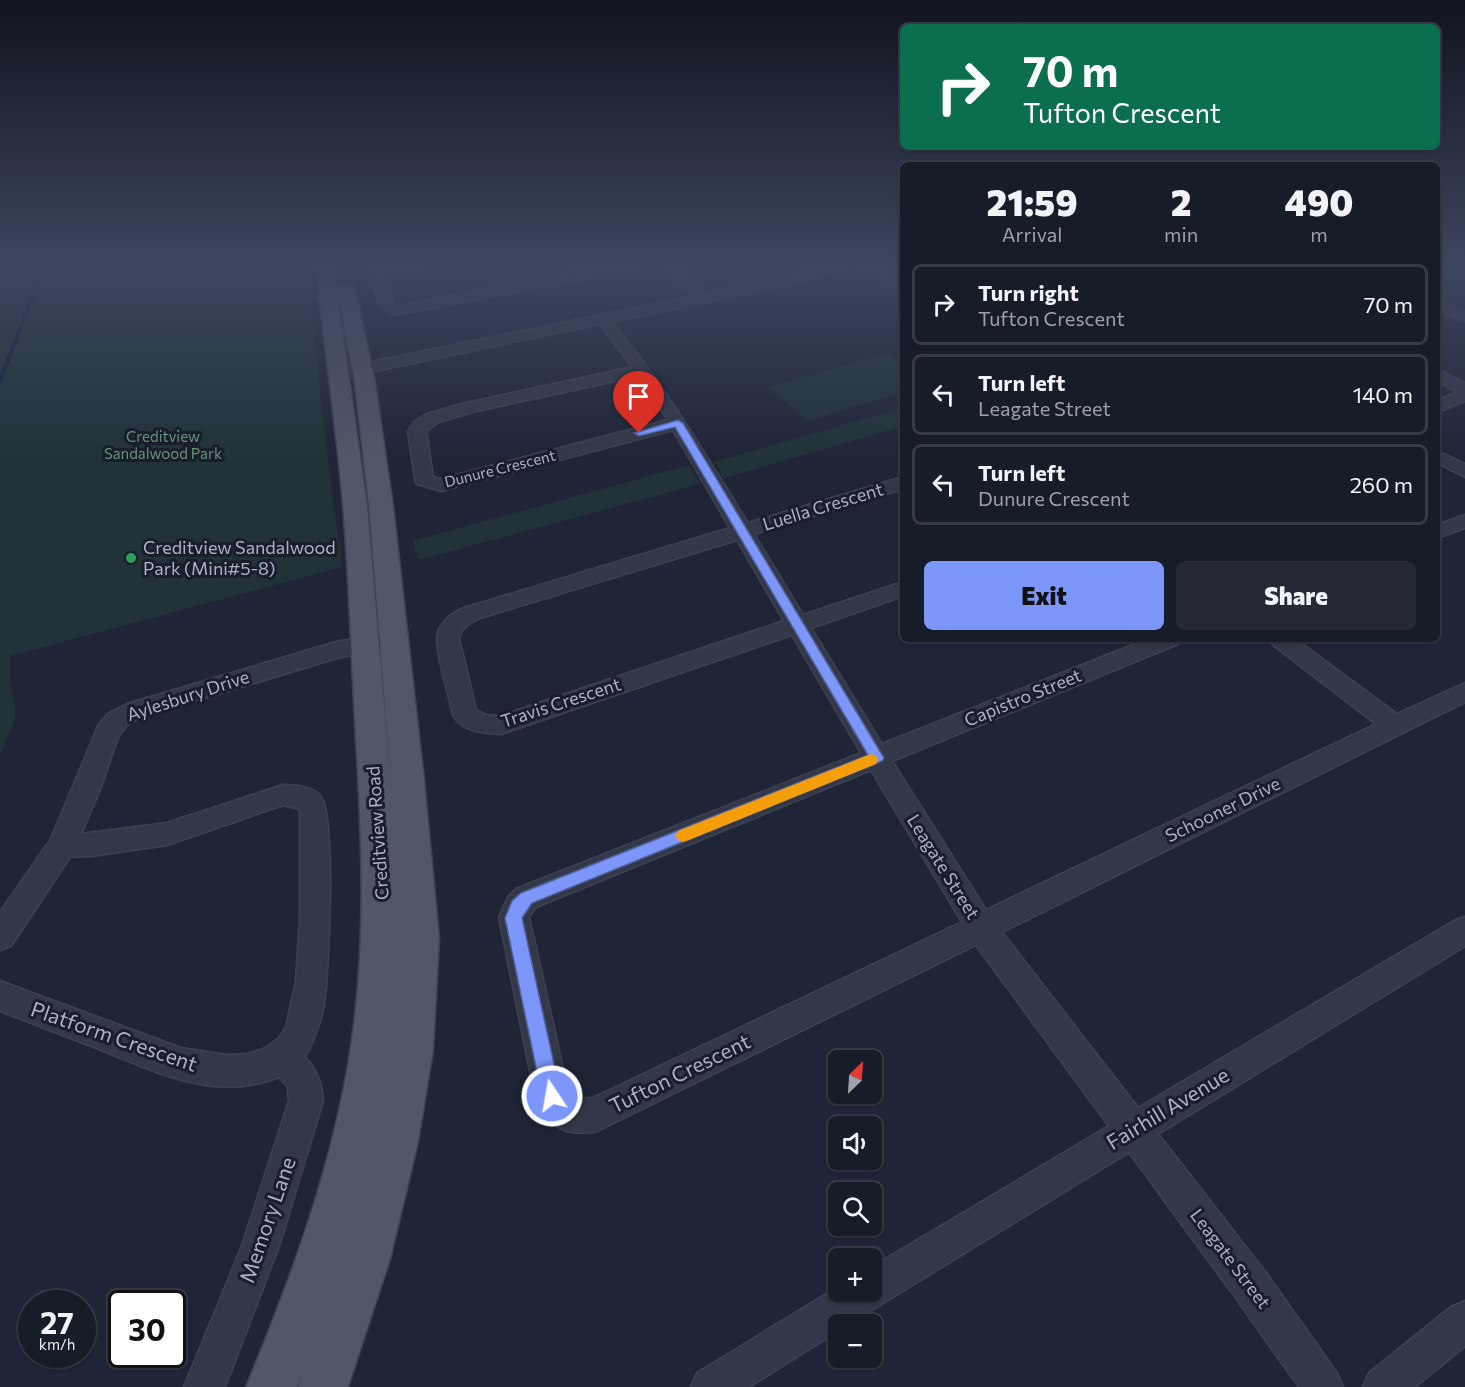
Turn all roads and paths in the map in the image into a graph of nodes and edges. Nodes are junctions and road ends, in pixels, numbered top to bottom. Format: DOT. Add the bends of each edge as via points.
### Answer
graph roads {
  1 [pos="343,330"];
  2 [pos="555,330"];
  3 [pos="611,330"];
  4 [pos="643,370"];
  5 [pos="349,372"];
  6 [pos="1440,376"];
  7 [pos="1465,390"];
  8 [pos="1465,395"];
  9 [pos="1440,406"];
  10 [pos="678,423"];
  11 [pos="1440,458"];
  12 [pos="1465,471"];
  13 [pos="900,484"];
  14 [pos="1465,520"];
  15 [pos="743,531"];
  16 [pos="1440,531"];
  17 [pos="900,590"];
  18 [pos="797,625"];
  19 [pos="380,642"];
  20 [pos="1163,642"];
  21 [pos="1284,642"];
  22 [pos="1465,692"];
  23 [pos="1395,726"];
  24 [pos="876,758"];
  25 [pos="62,846"];
  26 [pos="981,927"];
  27 [pos="0,936"];
  28 [pos="1459,942"];
  29 [pos="0,996"];
  30 [pos="281,1058"];
  31 [pos="1133,1129"];
  32 [pos="882,1282"];
  33 [pos="850,1302"];
  34 [pos="1465,1321"];
  35 [pos="204,1387"];
  36 [pos="271,1387"];
  37 [pos="323,1387"];
  38 [pos="711,1387"];
  39 [pos="1323,1387"];
  40 [pos="1383,1387"];
  1 -- 5 [label="main road, Creditview Road"];
  2 -- 5 [label="street"];
  3 -- 4 [label="street, Leagate Street"];
  4 -- 10 [label="street, Leagate Street"];
  4 -- 10 [label="street, Dunure Crescent" via="433,418 417,431 424,480 441,485"];
  5 -- 19 [label="main road, Creditview Road" via="365,383 381,506"];
  6 -- 7 [label="street"];
  8 -- 9 [label="street"];
  10 -- 15 [label="street, Leagate Street"];
  11 -- 12 [label="street"];
  13 -- 15 [label="street, Luella Crescent"];
  14 -- 16 [label="street"];
  15 -- 18 [label="street, Leagate Street"];
  15 -- 18 [label="street, Travis Crescent" via="463,616 450,629 448,638 465,715 482,724 501,725"];
  17 -- 18 [label="street"];
  18 -- 24 [label="street, Leagate Street"];
  19 -- 25 [label="street, Aylesbury Drive" via="336,650 136,710 118,719 108,731"];
  19 -- 36 [label="main road, Creditview Road" via="382,909 374,1035 351,1153 331,1222"];
  19 -- 37 [label="main road, Creditview Road" via="408,780 420,938 415,1025 387,1184"];
  20 -- 24 [label="street, Capistro Street"];
  21 -- 23 [label="street"];
  22 -- 23 [label="street, Schooner Drive"];
  23 -- 26 [label="street, Schooner Drive"];
  24 -- 26 [label="street, Leagate Street"];
  24 -- 26 [label="street, Tufton Crescent" via="526,898 518,906 513,918 552,1096 560,1111 576,1117 595,1115"];
  25 -- 27 [label="street, Aylesbury Drive"];
  25 -- 30 [label="street" via="167,834 284,795 310,802 316,888 312,964 300,1033"];
  26 -- 31 [label="street, Leagate Street"];
  28 -- 31 [label="street, Fairhill Avenue"];
  29 -- 30 [label="street, Platform Crescent" via="192,1067 255,1069"];
  30 -- 35 [label="street, Memory Lane" via="302,1076 306,1101 267,1233"];
  31 -- 32 [label="street, Fairhill Avenue"];
  31 -- 39 [label="street, Leagate Street"];
  33 -- 38 [label="street"];
  34 -- 40 [label="street"];
}
